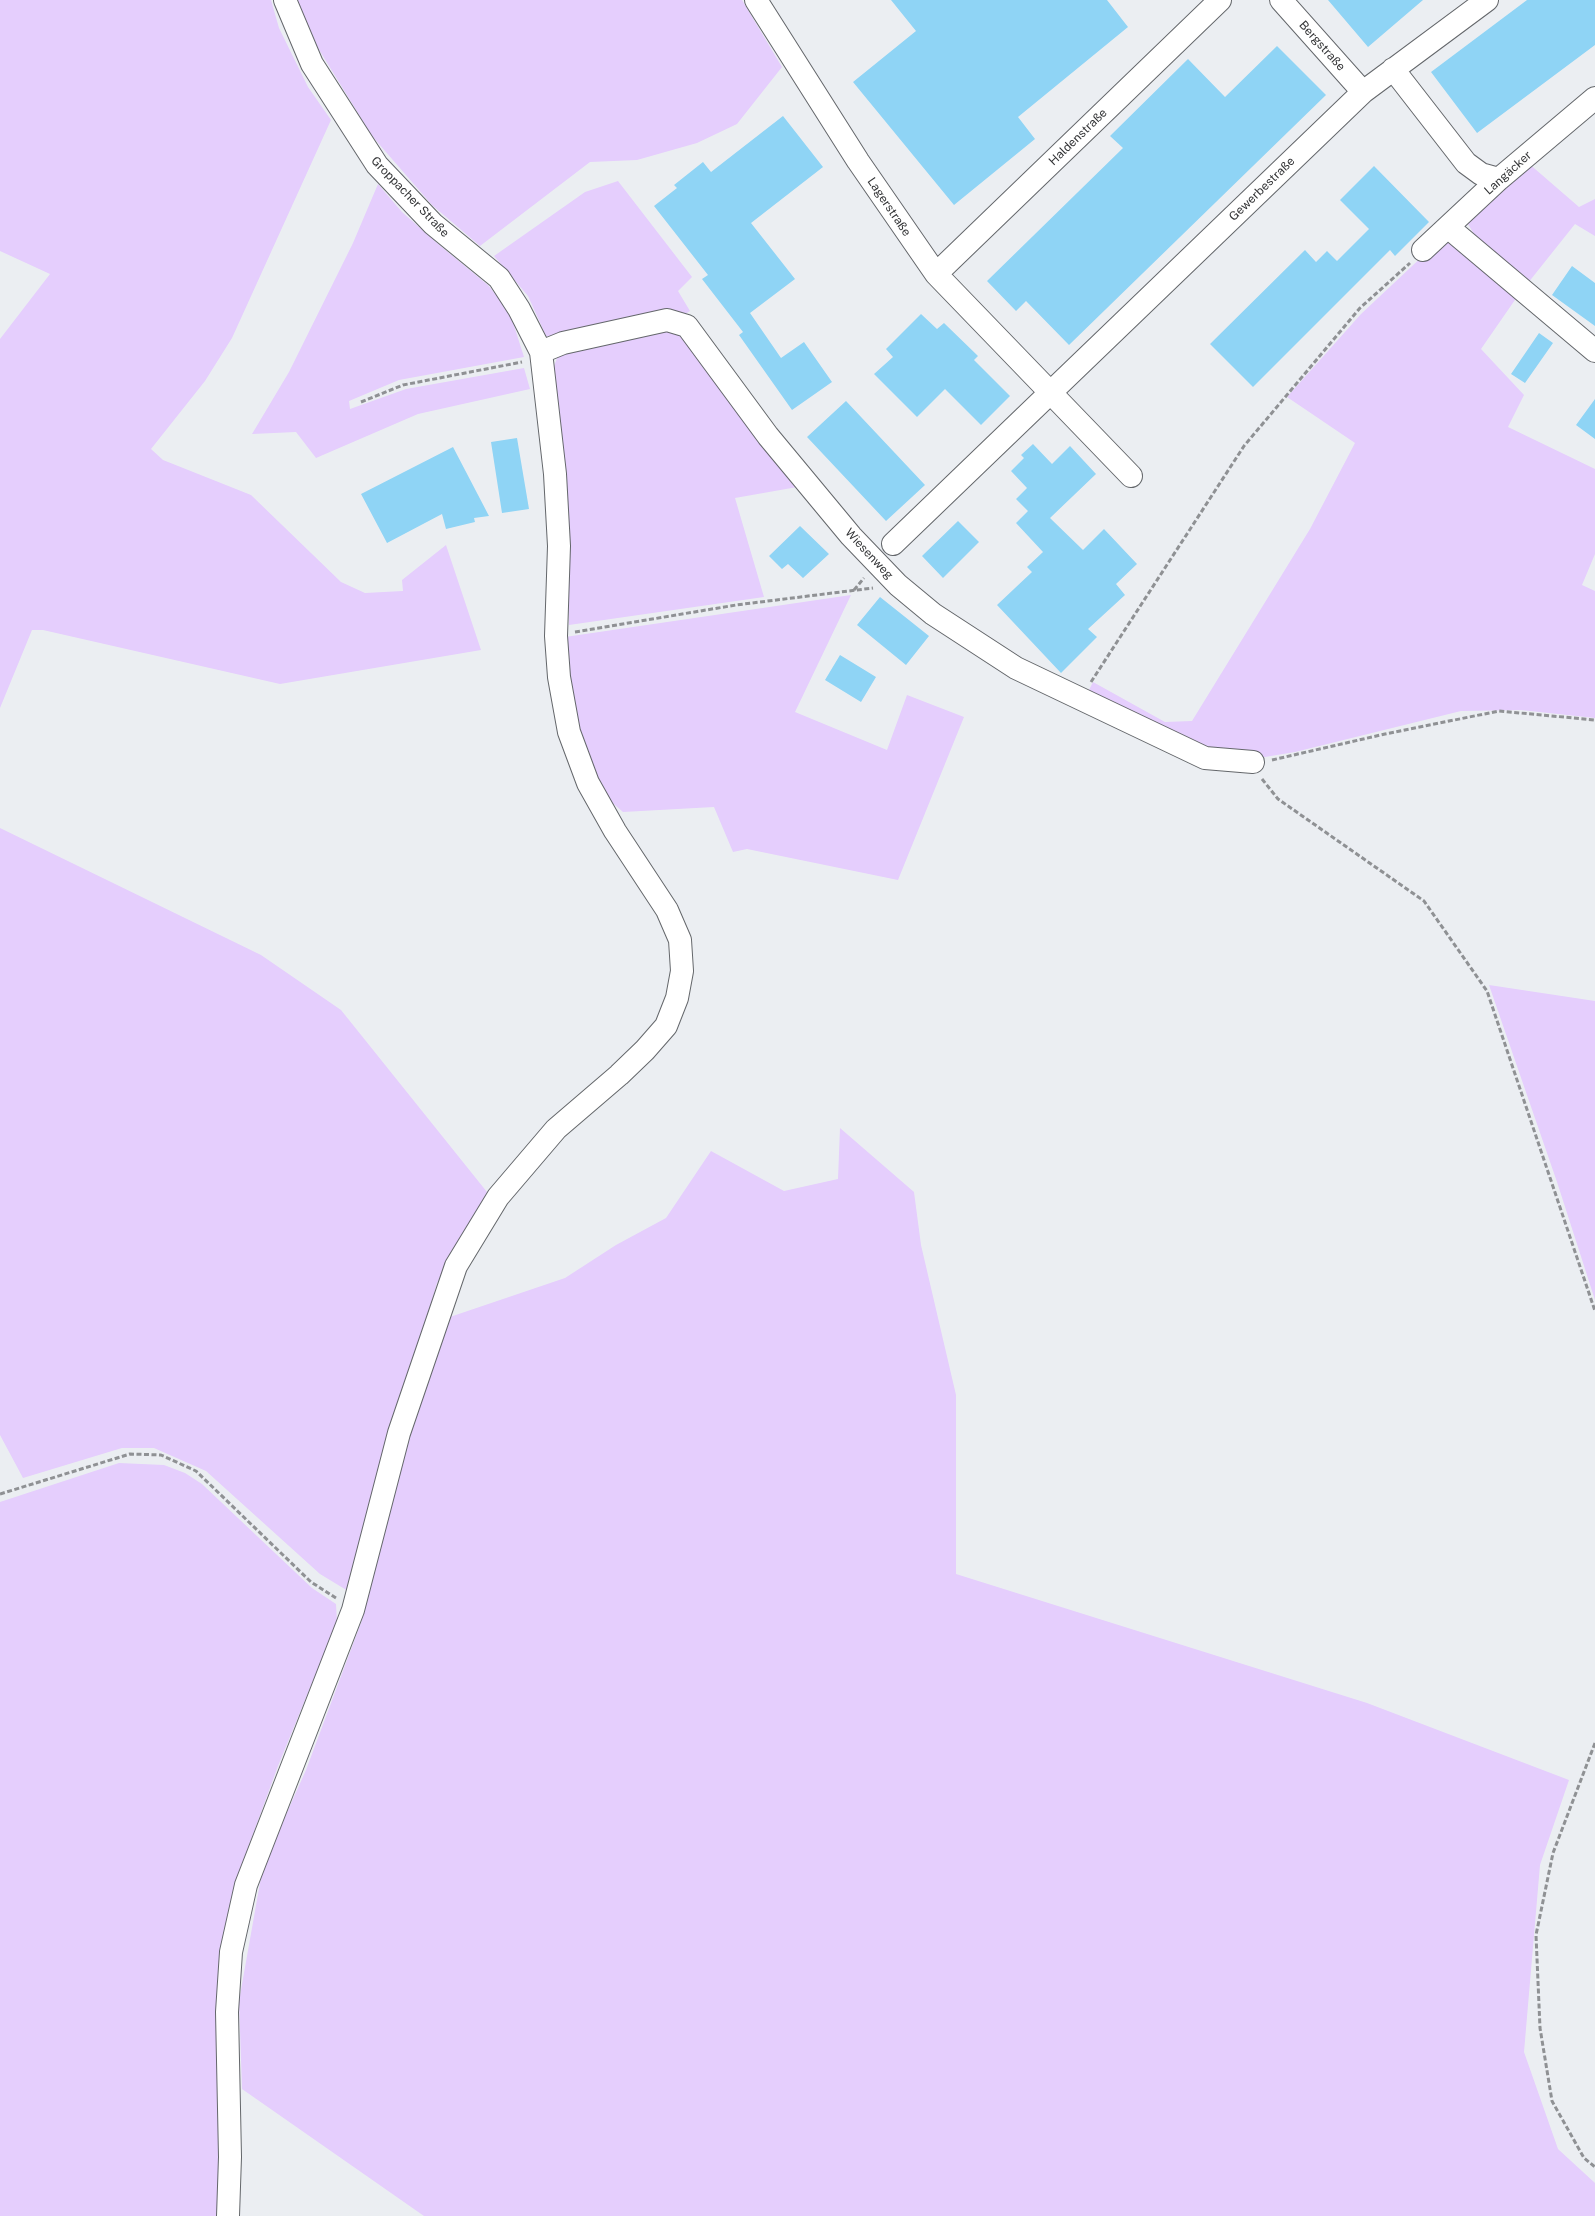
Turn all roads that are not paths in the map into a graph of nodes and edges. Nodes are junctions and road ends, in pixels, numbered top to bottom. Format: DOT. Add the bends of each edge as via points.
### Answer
graph roads {
  1 [pos="285,0"];
  2 [pos="756,0"];
  3 [pos="1220,0"];
  4 [pos="1281,0"];
  5 [pos="1487,0"];
  6 [pos="1393,69"];
  7 [pos="1363,92"];
  8 [pos="1595,98"];
  9 [pos="1499,179"];
  10 [pos="1449,228"];
  11 [pos="1423,250"];
  12 [pos="936,274"];
  13 [pos="1595,351"];
  14 [pos="541,355"];
  15 [pos="1048,393"];
  16 [pos="1131,476"];
  17 [pos="893,544"];
  18 [pos="1253,762"];
  19 [pos="228,2216"];
  1 -- 14 [label="street, Groppacher Straße" via="312,64 377,165 433,224 499,278 520,308"];
  2 -- 12 [label="street, Lagerstraße" via="858,162"];
  3 -- 12 [label="street, Haldenstraße"];
  4 -- 7 [label="street, Bergstraße"];
  5 -- 6 [label="street, Gewerbestraße"];
  6 -- 7 [label="street, Gewerbestraße"];
  6 -- 9 [label="street" via="1466,163 1481,174"];
  7 -- 15 [label="street, Gewerbestraße"];
  8 -- 9 [label="street, Langäcker"];
  9 -- 10 [label="street, Langäcker"];
  10 -- 11 [label="street, Langäcker"];
  10 -- 13 [label="street"];
  12 -- 15 [label="street, Lagerstraße"];
  14 -- 18 [label="street, Wiesenweg" via="563,343 667,320 687,326 768,436 851,536 898,585 933,614 1016,668 1205,758"];
  14 -- 19 [label="street, Groppacher Straße" via="555,474 559,546 556,636 559,677 569,732 588,783 667,910 680,940 682,972 677,998 666,1026 619,1075 556,1129 498,1196 456,1266 399,1433 353,1610 246,1885 231,1952 227,2012"];
  15 -- 16 [label="street, Lagerstraße"];
  15 -- 17 [label="street"];
}
